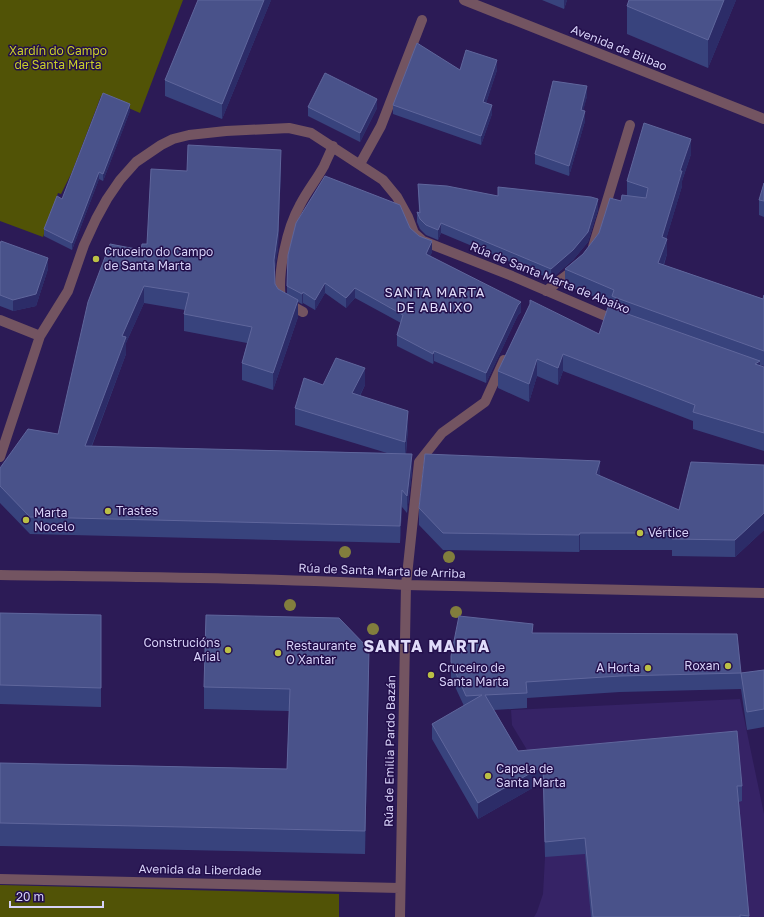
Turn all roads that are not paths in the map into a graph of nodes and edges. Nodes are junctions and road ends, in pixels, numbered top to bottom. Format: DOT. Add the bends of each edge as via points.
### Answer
graph roads {
  1 [pos="464,0"];
  2 [pos="422,20"];
  3 [pos="764,119"];
  4 [pos="630,125"];
  5 [pos="333,146"];
  6 [pos="360,164"];
  7 [pos="546,291"];
  8 [pos="303,312"];
  9 [pos="0,320"];
  10 [pos="626,324"];
  11 [pos="40,336"];
  12 [pos="508,353"];
  13 [pos="0,457"];
  14 [pos="0,575"];
  15 [pos="406,585"];
  16 [pos="764,593"];
  17 [pos="0,879"];
  18 [pos="400,888"];
  19 [pos="400,917"];
  1 -- 3 [label="street, Avenida de Bilbao"];
  2 -- 6 [label="street" via="380,126"];
  4 -- 7 [label="street" via="594,245 574,270"];
  5 -- 6 [label="street, Rúa de Santa Marta de Abaixo"];
  5 -- 8 [label="street" via="324,166 299,206 284,254 280,300"];
  5 -- 11 [label="street, Rúa de Santa Marta de Abaixo" via="311,133 289,128 262,128 189,135 173,139 152,150 136,162 107,198 84,245 68,291"];
  6 -- 7 [label="street, Rúa de Santa Marta de Abaixo" via="384,180 397,197 414,233 423,241"];
  7 -- 10 [label="street, Rúa de Santa Marta de Abaixo"];
  9 -- 11 [label="street"];
  11 -- 13 [label="street, Rúa de Santa Marta de Abaixo"];
  12 -- 15 [label="street, Rúa de Emilia Pardo Bazán" via="485,402 442,433 419,462"];
  14 -- 15 [label="street, Rúa de Santa Marta de Arriba"];
  15 -- 16 [label="street, Rúa de Santa Marta de Arriba"];
  15 -- 18 [label="street, Rúa de Emilia Pardo Bazán"];
  17 -- 18 [label="street, Avenida da Liberdade"];
  18 -- 19 [label="street, Rúa de Emilia Pardo Bazán"];
}
